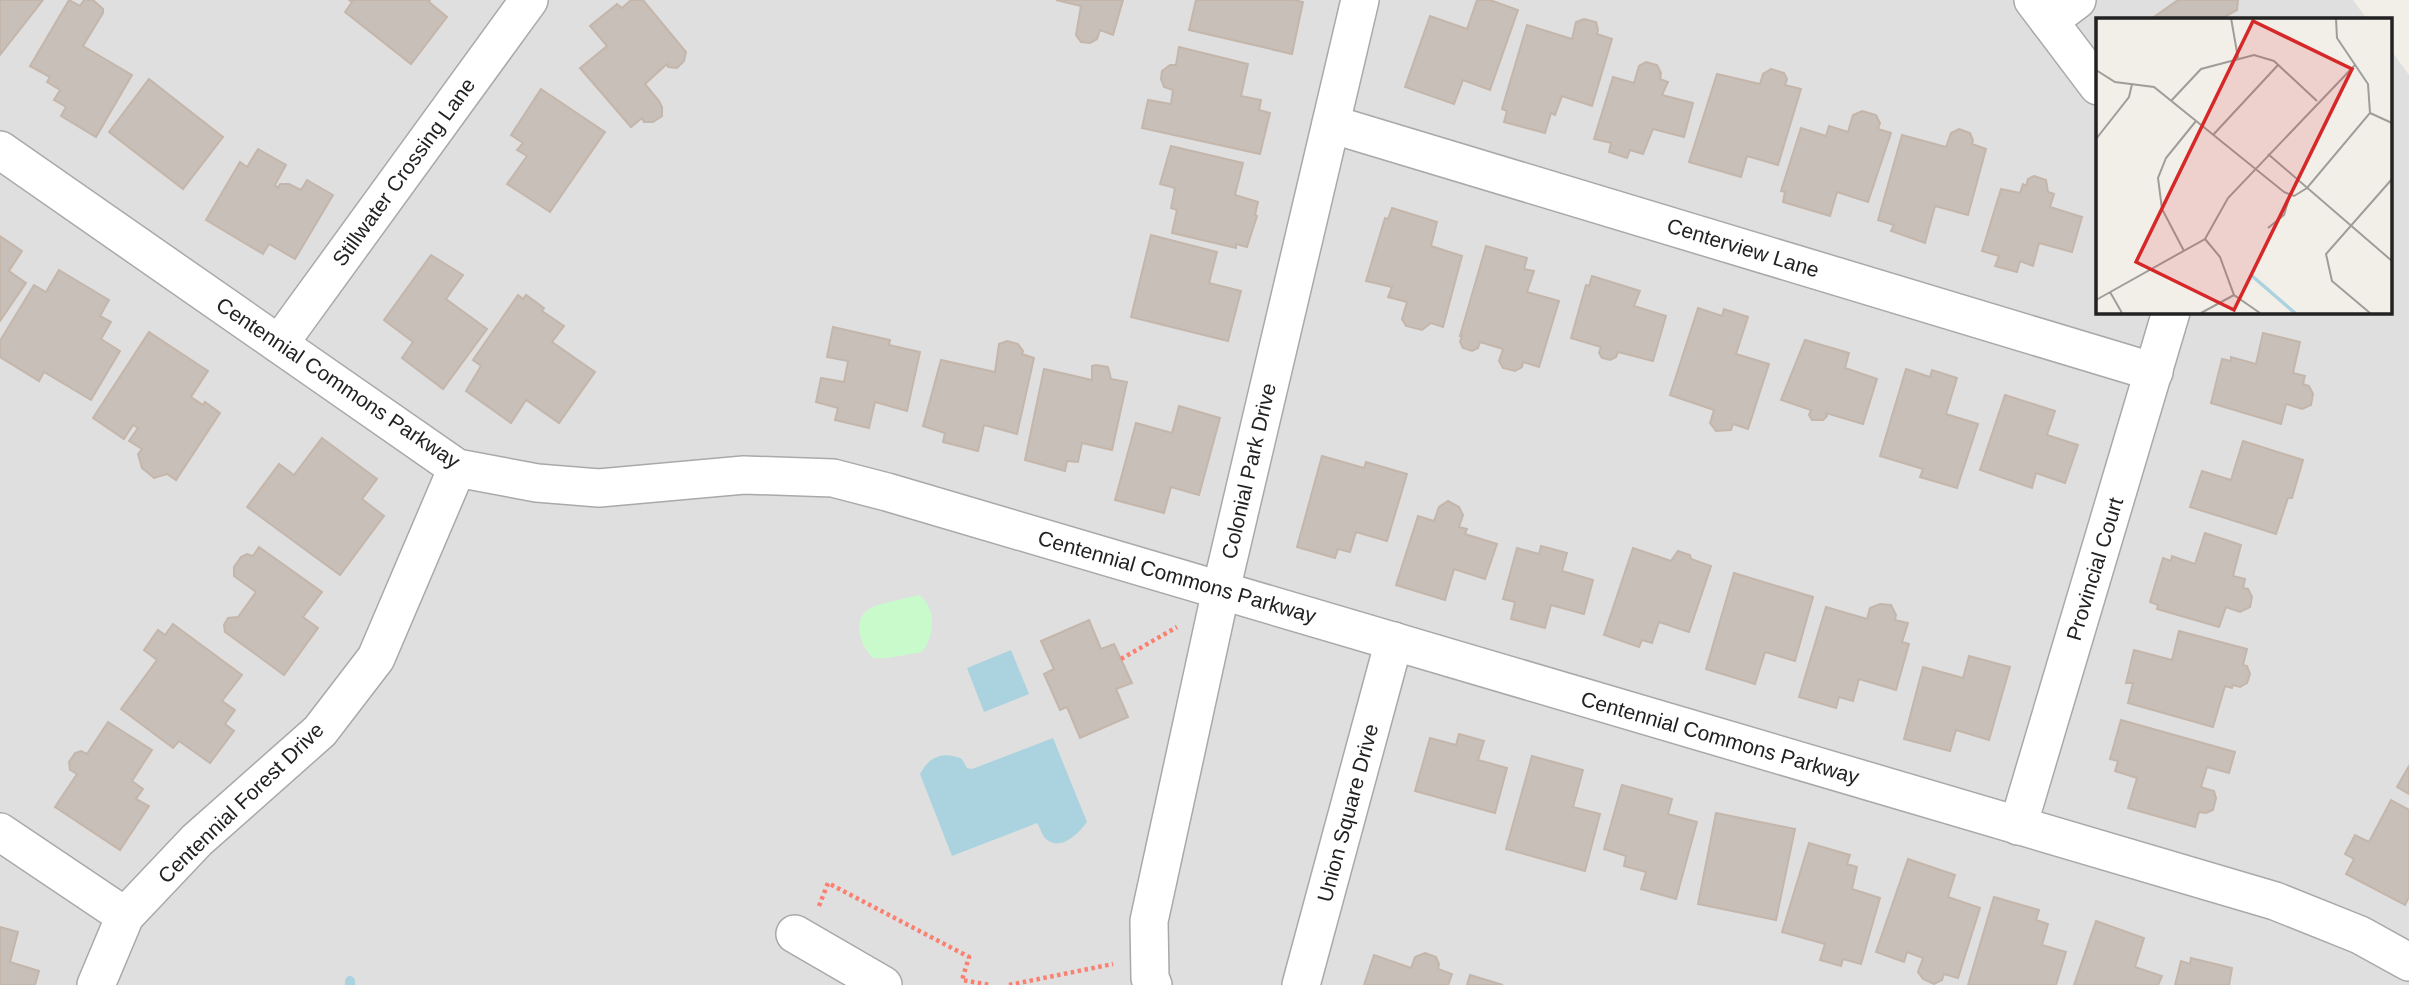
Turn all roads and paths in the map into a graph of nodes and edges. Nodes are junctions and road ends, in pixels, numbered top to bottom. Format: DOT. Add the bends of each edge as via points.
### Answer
graph roads {
  1 [pos="529,0"];
  2 [pos="1360,0"];
  3 [pos="2053,7"];
  4 [pos="2096,82"];
  5 [pos="1331,124"];
  6 [pos="0,149"];
  7 [pos="2171,313"];
  8 [pos="279,344"];
  9 [pos="2154,372"];
  10 [pos="457,468"];
  11 [pos="1221,590"];
  12 [pos="1182,625"];
  13 [pos="1394,641"];
  14 [pos="1121,659"];
  15 [pos="2018,826"];
  16 [pos="0,832"];
  17 [pos="125,916"];
  18 [pos="805,926"];
  19 [pos="2409,962"];
  20 [pos="1136,978"];
  21 [pos="96,985"];
  22 [pos="883,985"];
  23 [pos="990,985"];
  24 [pos="1009,985"];
  25 [pos="1301,985"];
  1 -- 8 [label="street, Stillwater Crossing Lane"];
  2 -- 5 [label="street, Colonial Park Drive"];
  3 -- 4 [label="street"];
  5 -- 9 [label="street, Centerview Lane"];
  5 -- 11 [label="street, Colonial Park Drive"];
  6 -- 8 [label="street, Centennial Commons Parkway"];
  7 -- 9 [label="street, Provincial Court"];
  8 -- 10 [label="street, Centennial Commons Parkway"];
  9 -- 15 [label="street, Provincial Court"];
  10 -- 11 [label="street, Centennial Commons Parkway" via="537,483 599,488 744,475 833,478"];
  10 -- 17 [label="street, Centennial Forest Drive" via="376,658 320,731 197,840"];
  11 -- 13 [label="street, Centennial Commons Parkway"];
  11 -- 20 [label="street, Colonial Park Drive"];
  12 -- 14 [label="path"];
  13 -- 15 [label="street, Centennial Commons Parkway"];
  13 -- 25 [label="street, Union Square Drive"];
  15 -- 19 [label="street, Centennial Commons Parkway" via="2274,901 2360,935"];
  16 -- 17 [label="street"];
  17 -- 21 [label="street, Centennial Forest Drive"];
  18 -- 22 [label="street"];
  18 -- 23 [label="path" via="828,883 969,957 962,980"];
  20 -- 24 [label="path"];
}
